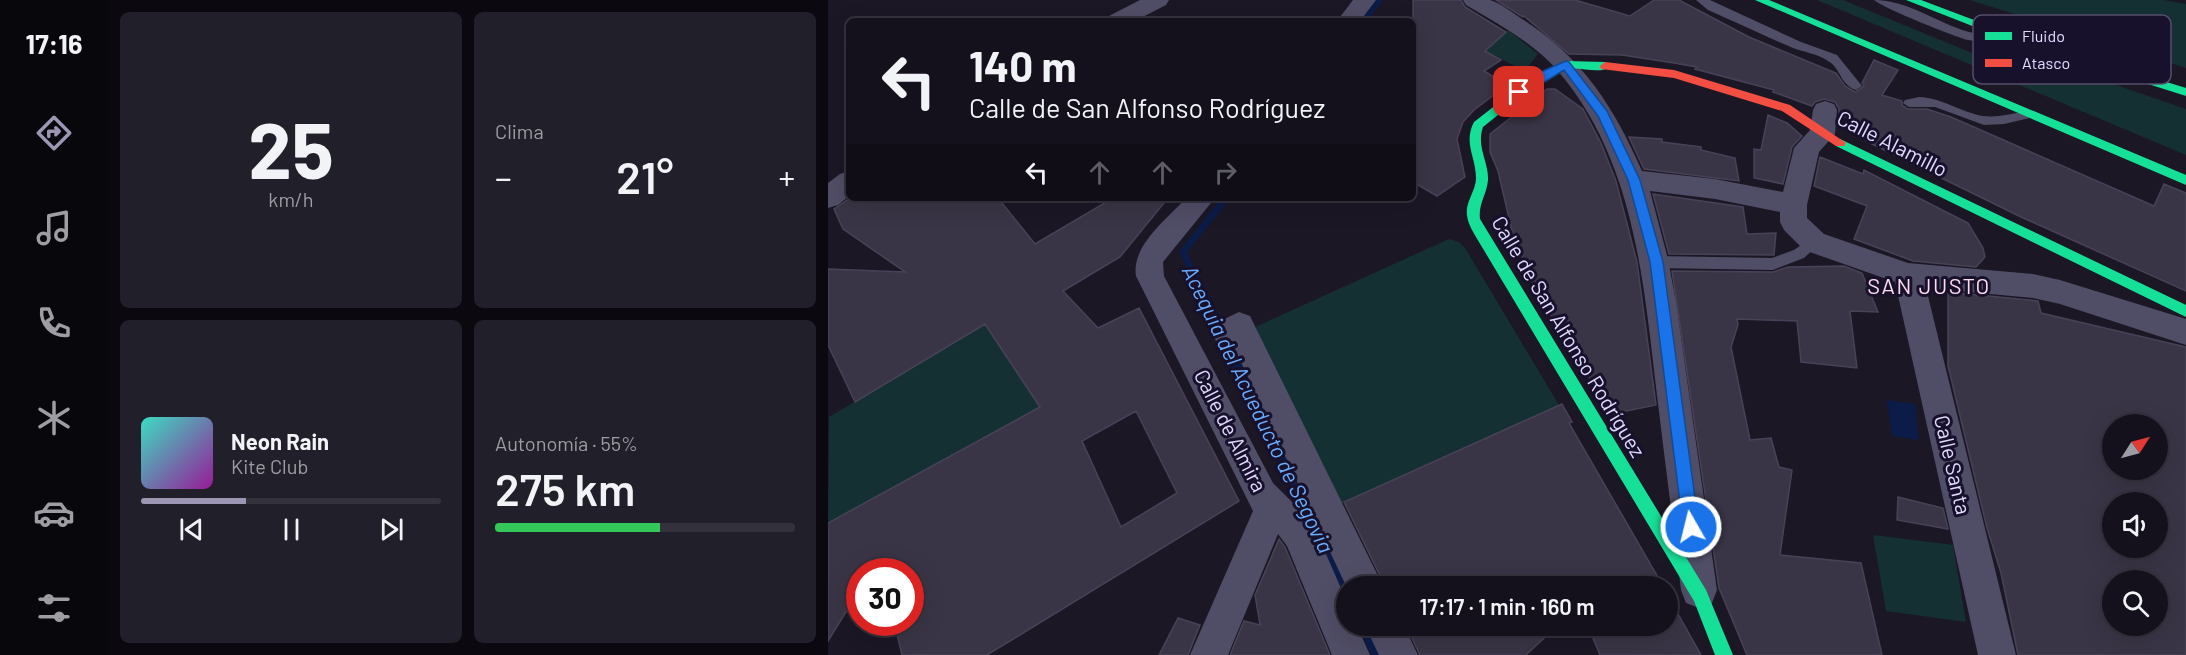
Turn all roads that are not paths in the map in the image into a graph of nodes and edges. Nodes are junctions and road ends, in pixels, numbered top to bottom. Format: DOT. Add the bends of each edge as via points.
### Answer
graph roads {
  1 [pos="1158,0"];
  2 [pos="1365,0"];
  3 [pos="1473,0"];
  4 [pos="1702,0"];
  5 [pos="1760,0"];
  6 [pos="1880,0"];
  7 [pos="1911,0"];
  8 [pos="1940,0"];
  9 [pos="1986,15"];
  10 [pos="1123,18"];
  11 [pos="1350,18"];
  12 [pos="1973,23"];
  13 [pos="1973,36"];
  14 [pos="1845,37"];
  15 [pos="1833,58"];
  16 [pos="1559,59"];
  17 [pos="2171,76"];
  18 [pos="2186,81"];
  19 [pos="2160,84"];
  20 [pos="1856,86"];
  21 [pos="2186,92"];
  22 [pos="1909,104"];
  23 [pos="2030,114"];
  24 [pos="1823,122"];
  25 [pos="1634,180"];
  26 [pos="2186,180"];
  27 [pos="1199,201"];
  28 [pos="1793,205"];
  29 [pos="1814,242"];
  30 [pos="1656,262"];
  31 [pos="1908,275"];
  32 [pos="2186,311"];
  33 [pos="2186,332"];
  34 [pos="1189,351"];
  35 [pos="1271,509"];
  36 [pos="1360,576"];
  37 [pos="1700,596"];
  38 [pos="1389,636"];
  39 [pos="1209,655"];
  40 [pos="1351,655"];
  41 [pos="1399,655"];
  42 [pos="1724,655"];
  43 [pos="1997,655"];
  1 -- 10 [label="street"];
  2 -- 11 [label="street"];
  3 -- 16 [label="street" via="1520,28"];
  4 -- 15 [label="lane" via="1786,41"];
  5 -- 14 [label="street"];
  6 -- 13 [label="lane"];
  7 -- 12 [label="street"];
  8 -- 9 [label="street"];
  14 -- 15 [label="lane"];
  14 -- 23 [label="street"];
  15 -- 20 [label="lane"];
  16 -- 24 [label="street, Calle Alamillo" via="1692,78"];
  16 -- 25 [label="street" via="1603,114"];
  16 -- 37 [label="street, Calle de San Alfonso Rodríguez" via="1478,124 1474,152 1482,187 1473,216"];
  17 -- 18 [label="street"];
  19 -- 21 [label="street"];
  22 -- 23 [label="lane" via="1924,100 1966,119 1995,121"];
  23 -- 26 [label="street"];
  24 -- 28 [label="street" via="1807,148"];
  24 -- 32 [label="street, Calle Alamillo" via="2009,227"];
  25 -- 28 [label="street" via="1731,189"];
  25 -- 30 [label="street"];
  27 -- 34 [label="street, Calle de Almira" via="1158,245 1148,264 1150,276"];
  28 -- 29 [label="street" via="1794,222"];
  29 -- 30 [label="lane" via="1799,254 1773,264"];
  29 -- 31 [label="street"];
  30 -- 37 [label="street"];
  31 -- 33 [label="street" via="2033,286"];
  31 -- 43 [label="street, Calle Santa"];
  34 -- 35 [label="street, Calle de Almira" via="1251,478"];
  34 -- 36 [label="street" via="1228,331"];
  35 -- 39 [label="street"];
  35 -- 40 [label="street, Calle de Almira" via="1293,524 1300,534"];
  37 -- 42 [label="street, Calle de San Alfonso Rodríguez"];
  38 -- 41 [label="street"];
}
